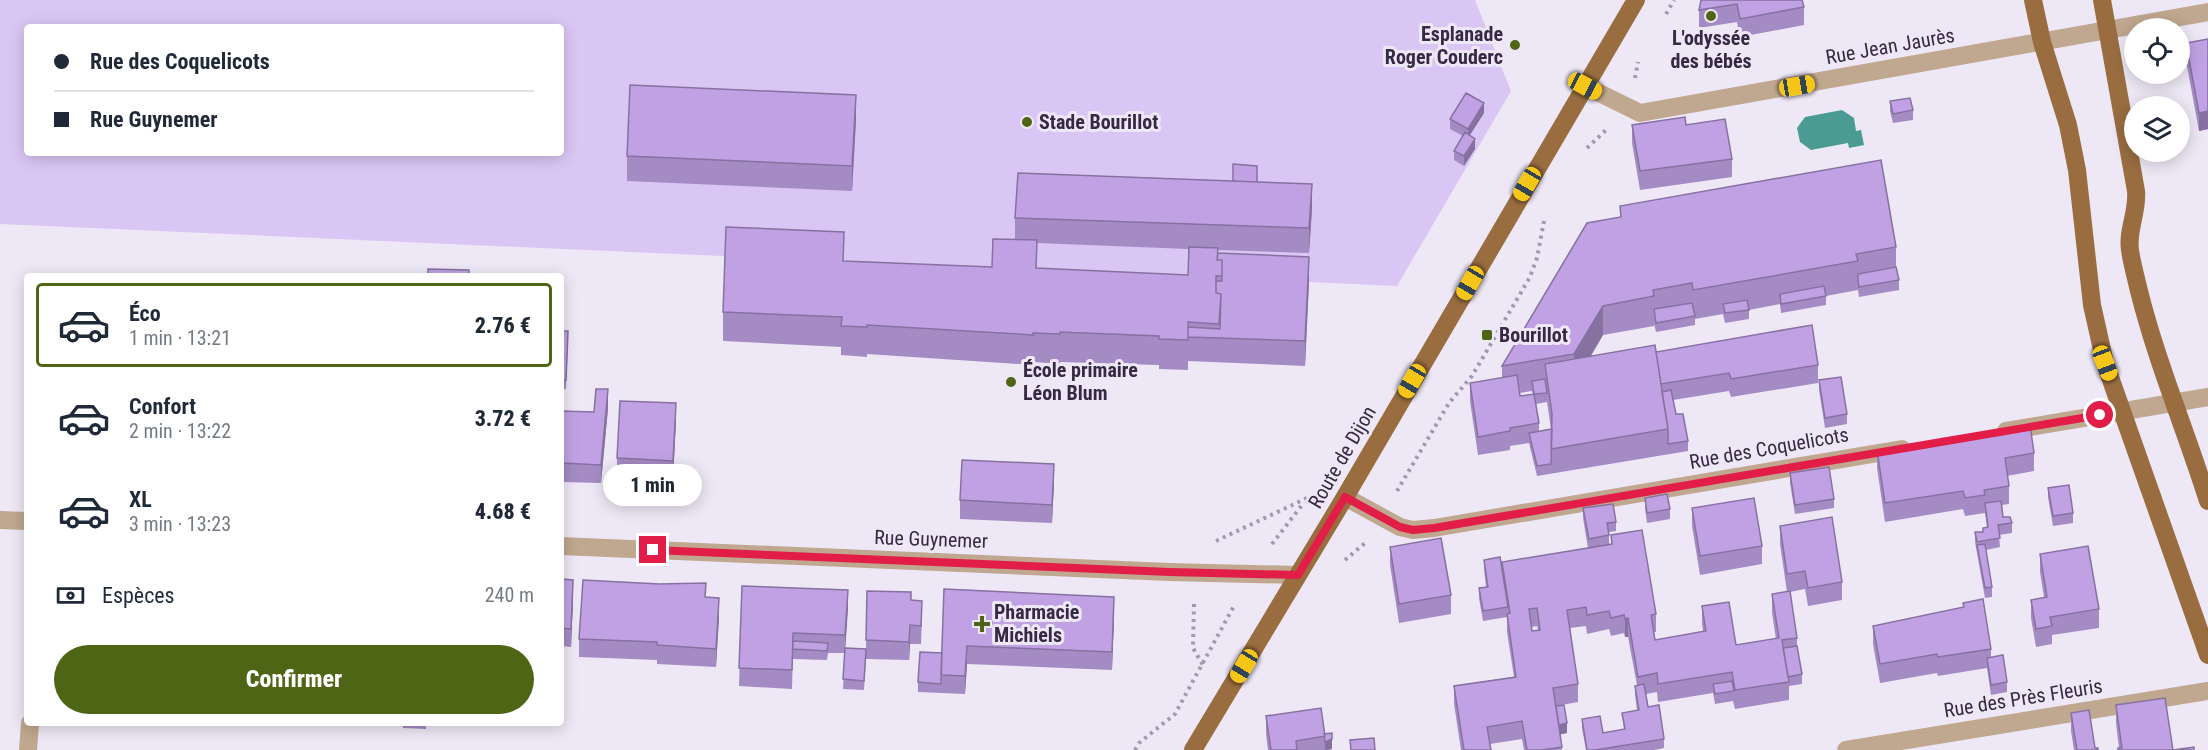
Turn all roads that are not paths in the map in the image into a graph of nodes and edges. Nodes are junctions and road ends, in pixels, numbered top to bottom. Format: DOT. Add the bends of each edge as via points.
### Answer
graph roads {
  1 [pos="1636,0"];
  2 [pos="2033,0"];
  3 [pos="2102,0"];
  4 [pos="2208,12"];
  5 [pos="2107,30"];
  6 [pos="2042,42"];
  7 [pos="1585,86"];
  8 [pos="2208,397"];
  9 [pos="2175,403"];
  10 [pos="2124,411"];
  11 [pos="1983,435"];
  12 [pos="1925,445"];
  13 [pos="1345,497"];
  14 [pos="2208,501"];
  15 [pos="0,520"];
  16 [pos="24,521"];
  17 [pos="564,546"];
  18 [pos="1298,575"];
  19 [pos="2208,656"];
  20 [pos="2208,691"];
  21 [pos="30,726"];
  22 [pos="28,750"];
  23 [pos="1193,750"];
  24 [pos="1846,750"];
  1 -- 7 [label="main road, Route de Dijon"];
  2 -- 6 [label="main road"];
  3 -- 5 [label="main road"];
  4 -- 5 [label="street, Rue Jean Jaurès"];
  5 -- 6 [label="street, Rue Jean Jaurès"];
  5 -- 9 [label="main road" via="2137,200 2130,250 2150,337"];
  6 -- 7 [label="street, Rue Jean Jaurès" via="1640,113"];
  6 -- 10 [label="main road" via="2068,125 2077,170 2092,305 2105,363"];
  7 -- 13 [label="main road, Route de Dijon"];
  8 -- 9 [label="street"];
  9 -- 10 [label="street"];
  9 -- 14 [label="main road"];
  10 -- 11 [label="street"];
  10 -- 19 [label="main road"];
  12 -- 13 [label="street, Rue des Coquelicots" via="1413,530"];
  13 -- 18 [label="main road, Route de Dijon"];
  15 -- 16 [label="street"];
  17 -- 18 [label="street, Rue Guynemer"];
  18 -- 23 [label="main road, Route de Dijon"];
  20 -- 24 [label="street, Rue des Près Fleuris"];
  21 -- 22 [label="street"];
}
